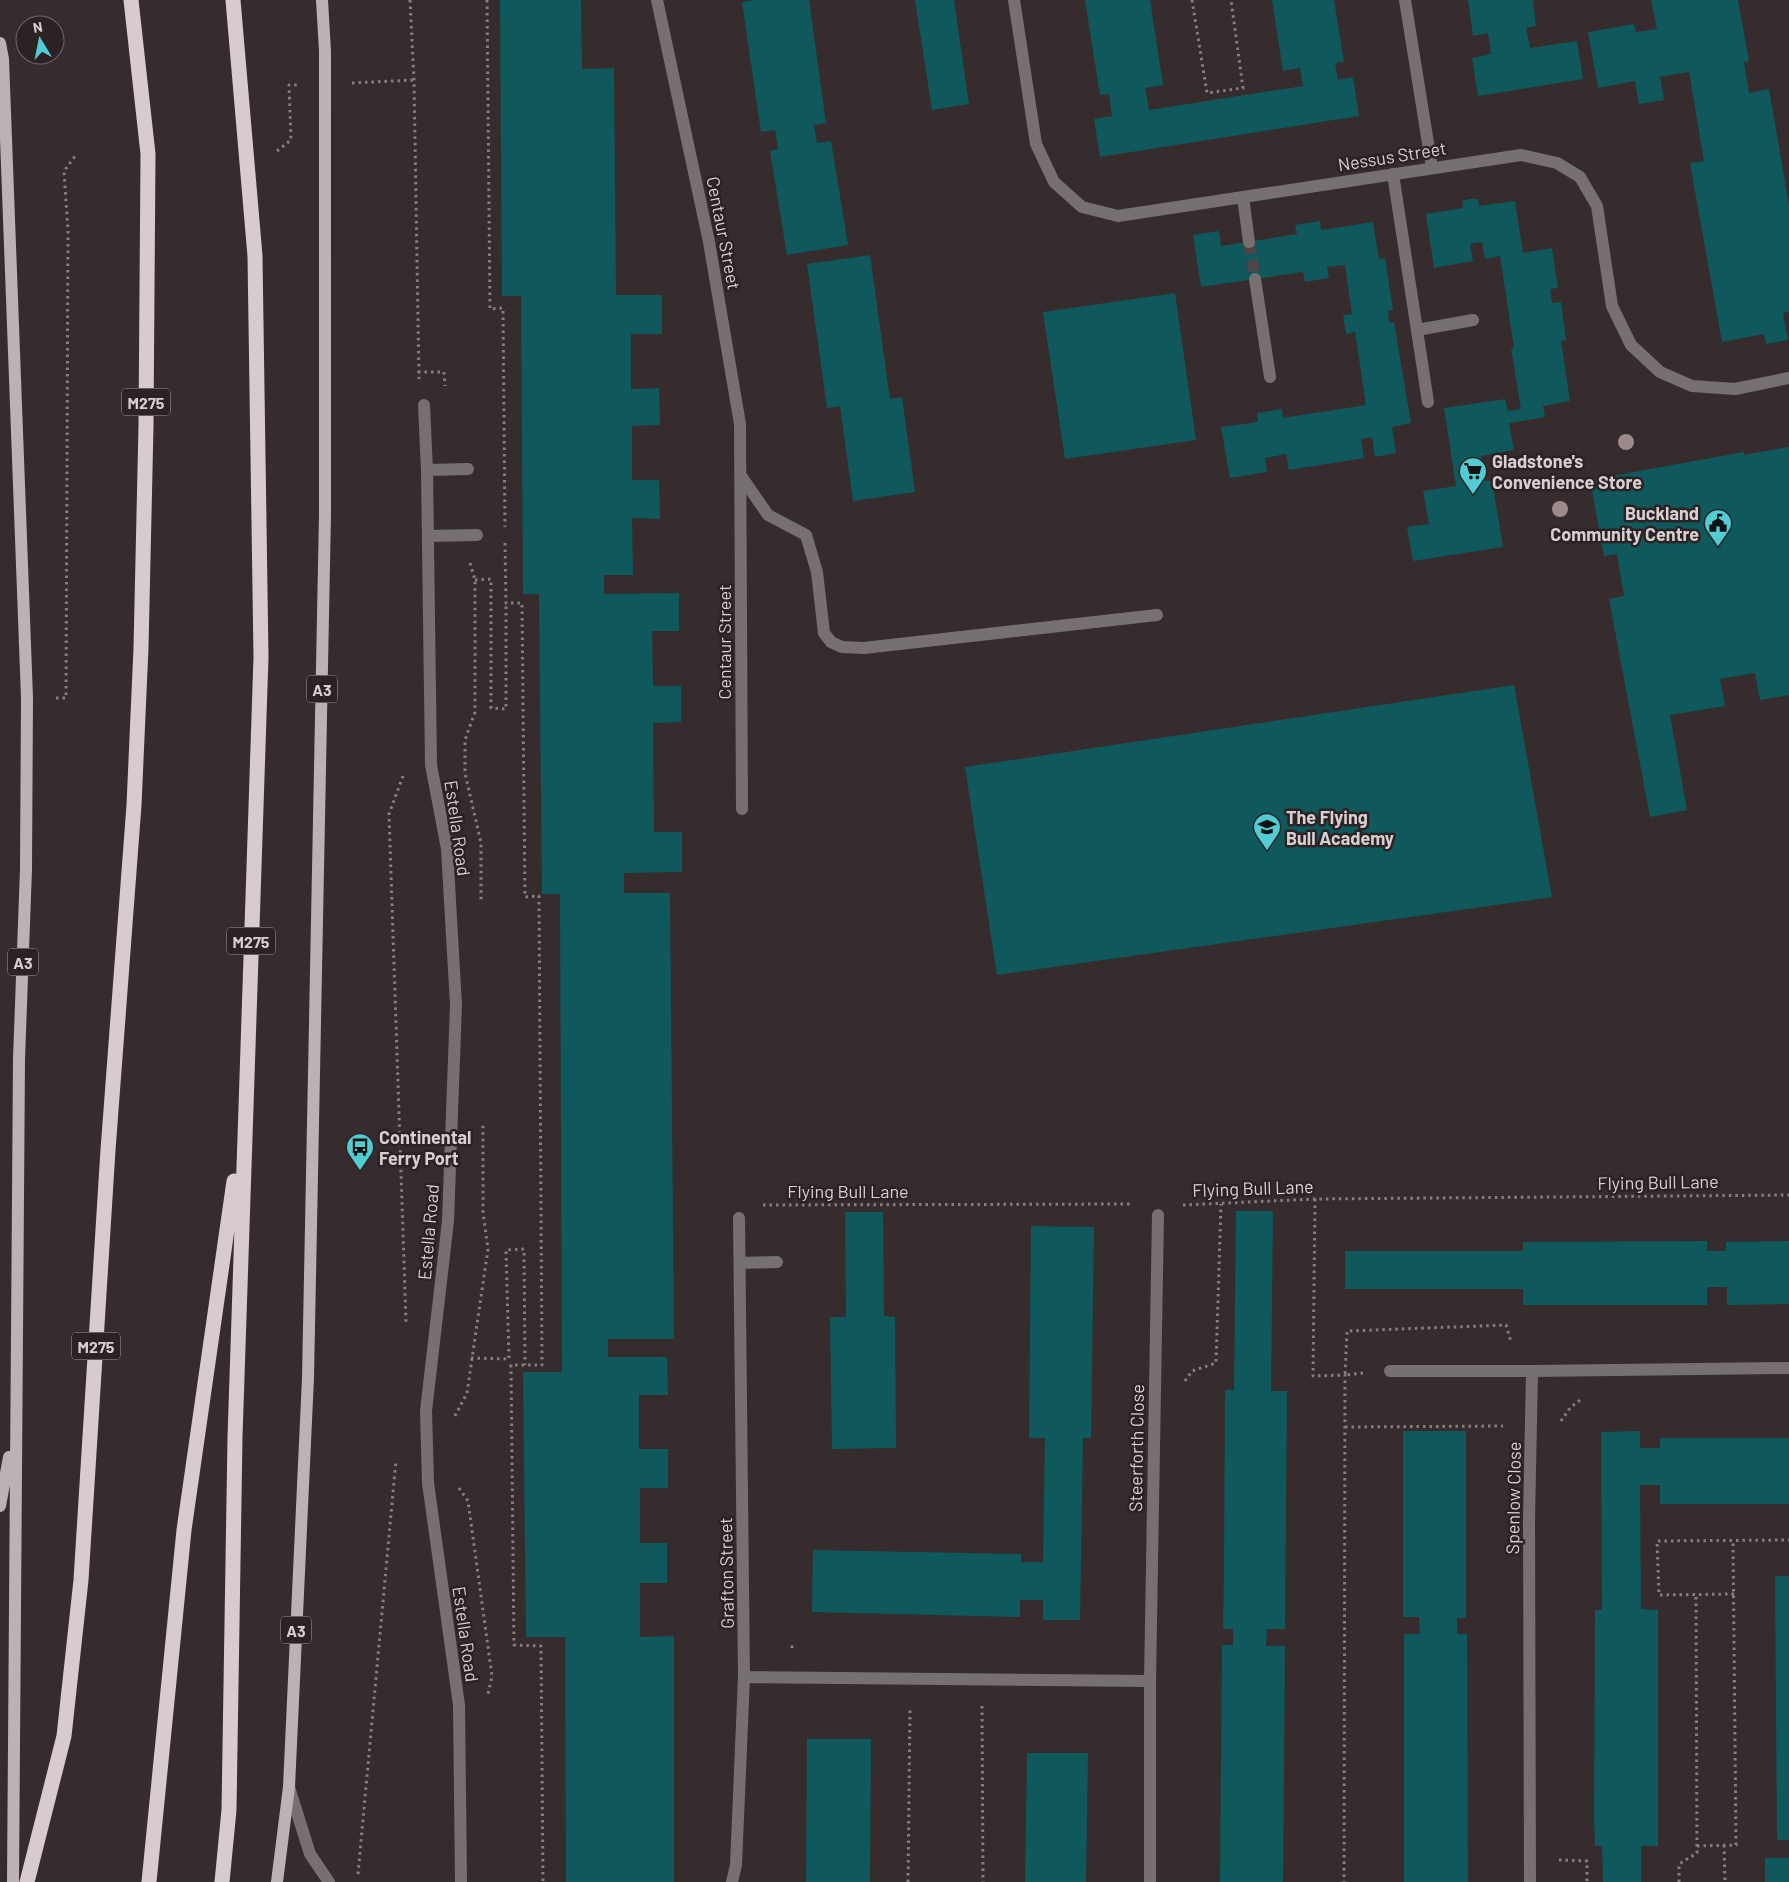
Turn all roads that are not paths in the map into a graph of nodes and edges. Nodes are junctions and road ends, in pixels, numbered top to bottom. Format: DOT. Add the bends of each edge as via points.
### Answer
graph roads {
  1 [pos="131,0"];
  2 [pos="233,0"];
  3 [pos="322,0"];
  4 [pos="657,0"];
  5 [pos="1014,0"];
  6 [pos="1405,0"];
  7 [pos="0,43"];
  8 [pos="1432,168"];
  9 [pos="1393,174"];
  10 [pos="1243,197"];
  11 [pos="1250,242"];
  12 [pos="1255,279"];
  13 [pos="1473,320"];
  14 [pos="1417,330"];
  15 [pos="1270,377"];
  16 [pos="1789,378"];
  17 [pos="1428,402"];
  18 [pos="424,405"];
  19 [pos="468,469"];
  20 [pos="427,470"];
  21 [pos="741,476"];
  22 [pos="476,535"];
  23 [pos="428,536"];
  24 [pos="1157,615"];
  25 [pos="742,809"];
  26 [pos="244,1107"];
  27 [pos="1158,1215"];
  28 [pos="739,1218"];
  29 [pos="777,1262"];
  30 [pos="740,1263"];
  31 [pos="1789,1368"];
  32 [pos="1390,1371"];
  33 [pos="1532,1371"];
  34 [pos="15,1425"];
  35 [pos="0,1506"];
  36 [pos="744,1677"];
  37 [pos="1150,1681"];
  38 [pos="289,1786"];
  39 [pos="13,1882"];
  40 [pos="27,1882"];
  41 [pos="148,1882"];
  42 [pos="222,1882"];
  43 [pos="277,1882"];
  44 [pos="329,1882"];
  45 [pos="461,1882"];
  46 [pos="732,1882"];
  47 [pos="1150,1882"];
  48 [pos="1530,1882"];
  1 -- 40 [label="highway, M275" via="148,154 146,426 134,804 81,1580 64,1736"];
  2 -- 26 [label="highway, M275" via="254,256 261,657"];
  3 -- 38 [label="main road, A3" via="325,52 324,514 316,1035 308,1378"];
  4 -- 21 [label="street, Centaur Street" via="709,242 740,424"];
  5 -- 10 [label="street, Nessus Street" via="1036,144 1054,182 1082,207 1118,216"];
  6 -- 8 [label="street"];
  7 -- 34 [label="main road, A3" via="27,698"];
  8 -- 9 [label="street, Nessus Street"];
  8 -- 16 [label="street, Nessus Street" via="1521,155 1557,163 1580,177 1597,206 1612,306 1631,345 1660,372 1692,386 1735,389"];
  9 -- 10 [label="street, Nessus Street"];
  9 -- 14 [label="street"];
  10 -- 11 [label="street"];
  12 -- 15 [label="street"];
  13 -- 14 [label="street"];
  14 -- 17 [label="street"];
  18 -- 20 [label="street, Estella Road"];
  19 -- 20 [label="street"];
  20 -- 23 [label="street, Estella Road"];
  21 -- 24 [label="street" via="768,515 806,535 817,572 824,633 831,642 842,646 864,648"];
  21 -- 25 [label="street, Centaur Street"];
  22 -- 23 [label="street"];
  23 -- 45 [label="street, Estella Road" via="431,765 447,849 456,1006 448,1221 426,1411 428,1483 458,1705"];
  26 -- 41 [label="highway, M275" via="184,1530"];
  26 -- 42 [label="highway, M275" via="234,1447 229,1810"];
  27 -- 37 [label="street, Steerforth Close"];
  28 -- 30 [label="street, Grafton Street"];
  29 -- 30 [label="street"];
  30 -- 36 [label="street, Grafton Street"];
  31 -- 33 [label="street"];
  32 -- 33 [label="street"];
  33 -- 48 [label="street, Spenlow Close"];
  34 -- 35 [label="main road"];
  34 -- 39 [label="main road, A3"];
  36 -- 37 [label="street"];
  36 -- 46 [label="street, Grafton Street" via="736,1865"];
  37 -- 47 [label="street, Steerforth Close"];
  38 -- 43 [label="main road, A3"];
  38 -- 44 [label="street" via="310,1854"];
}
